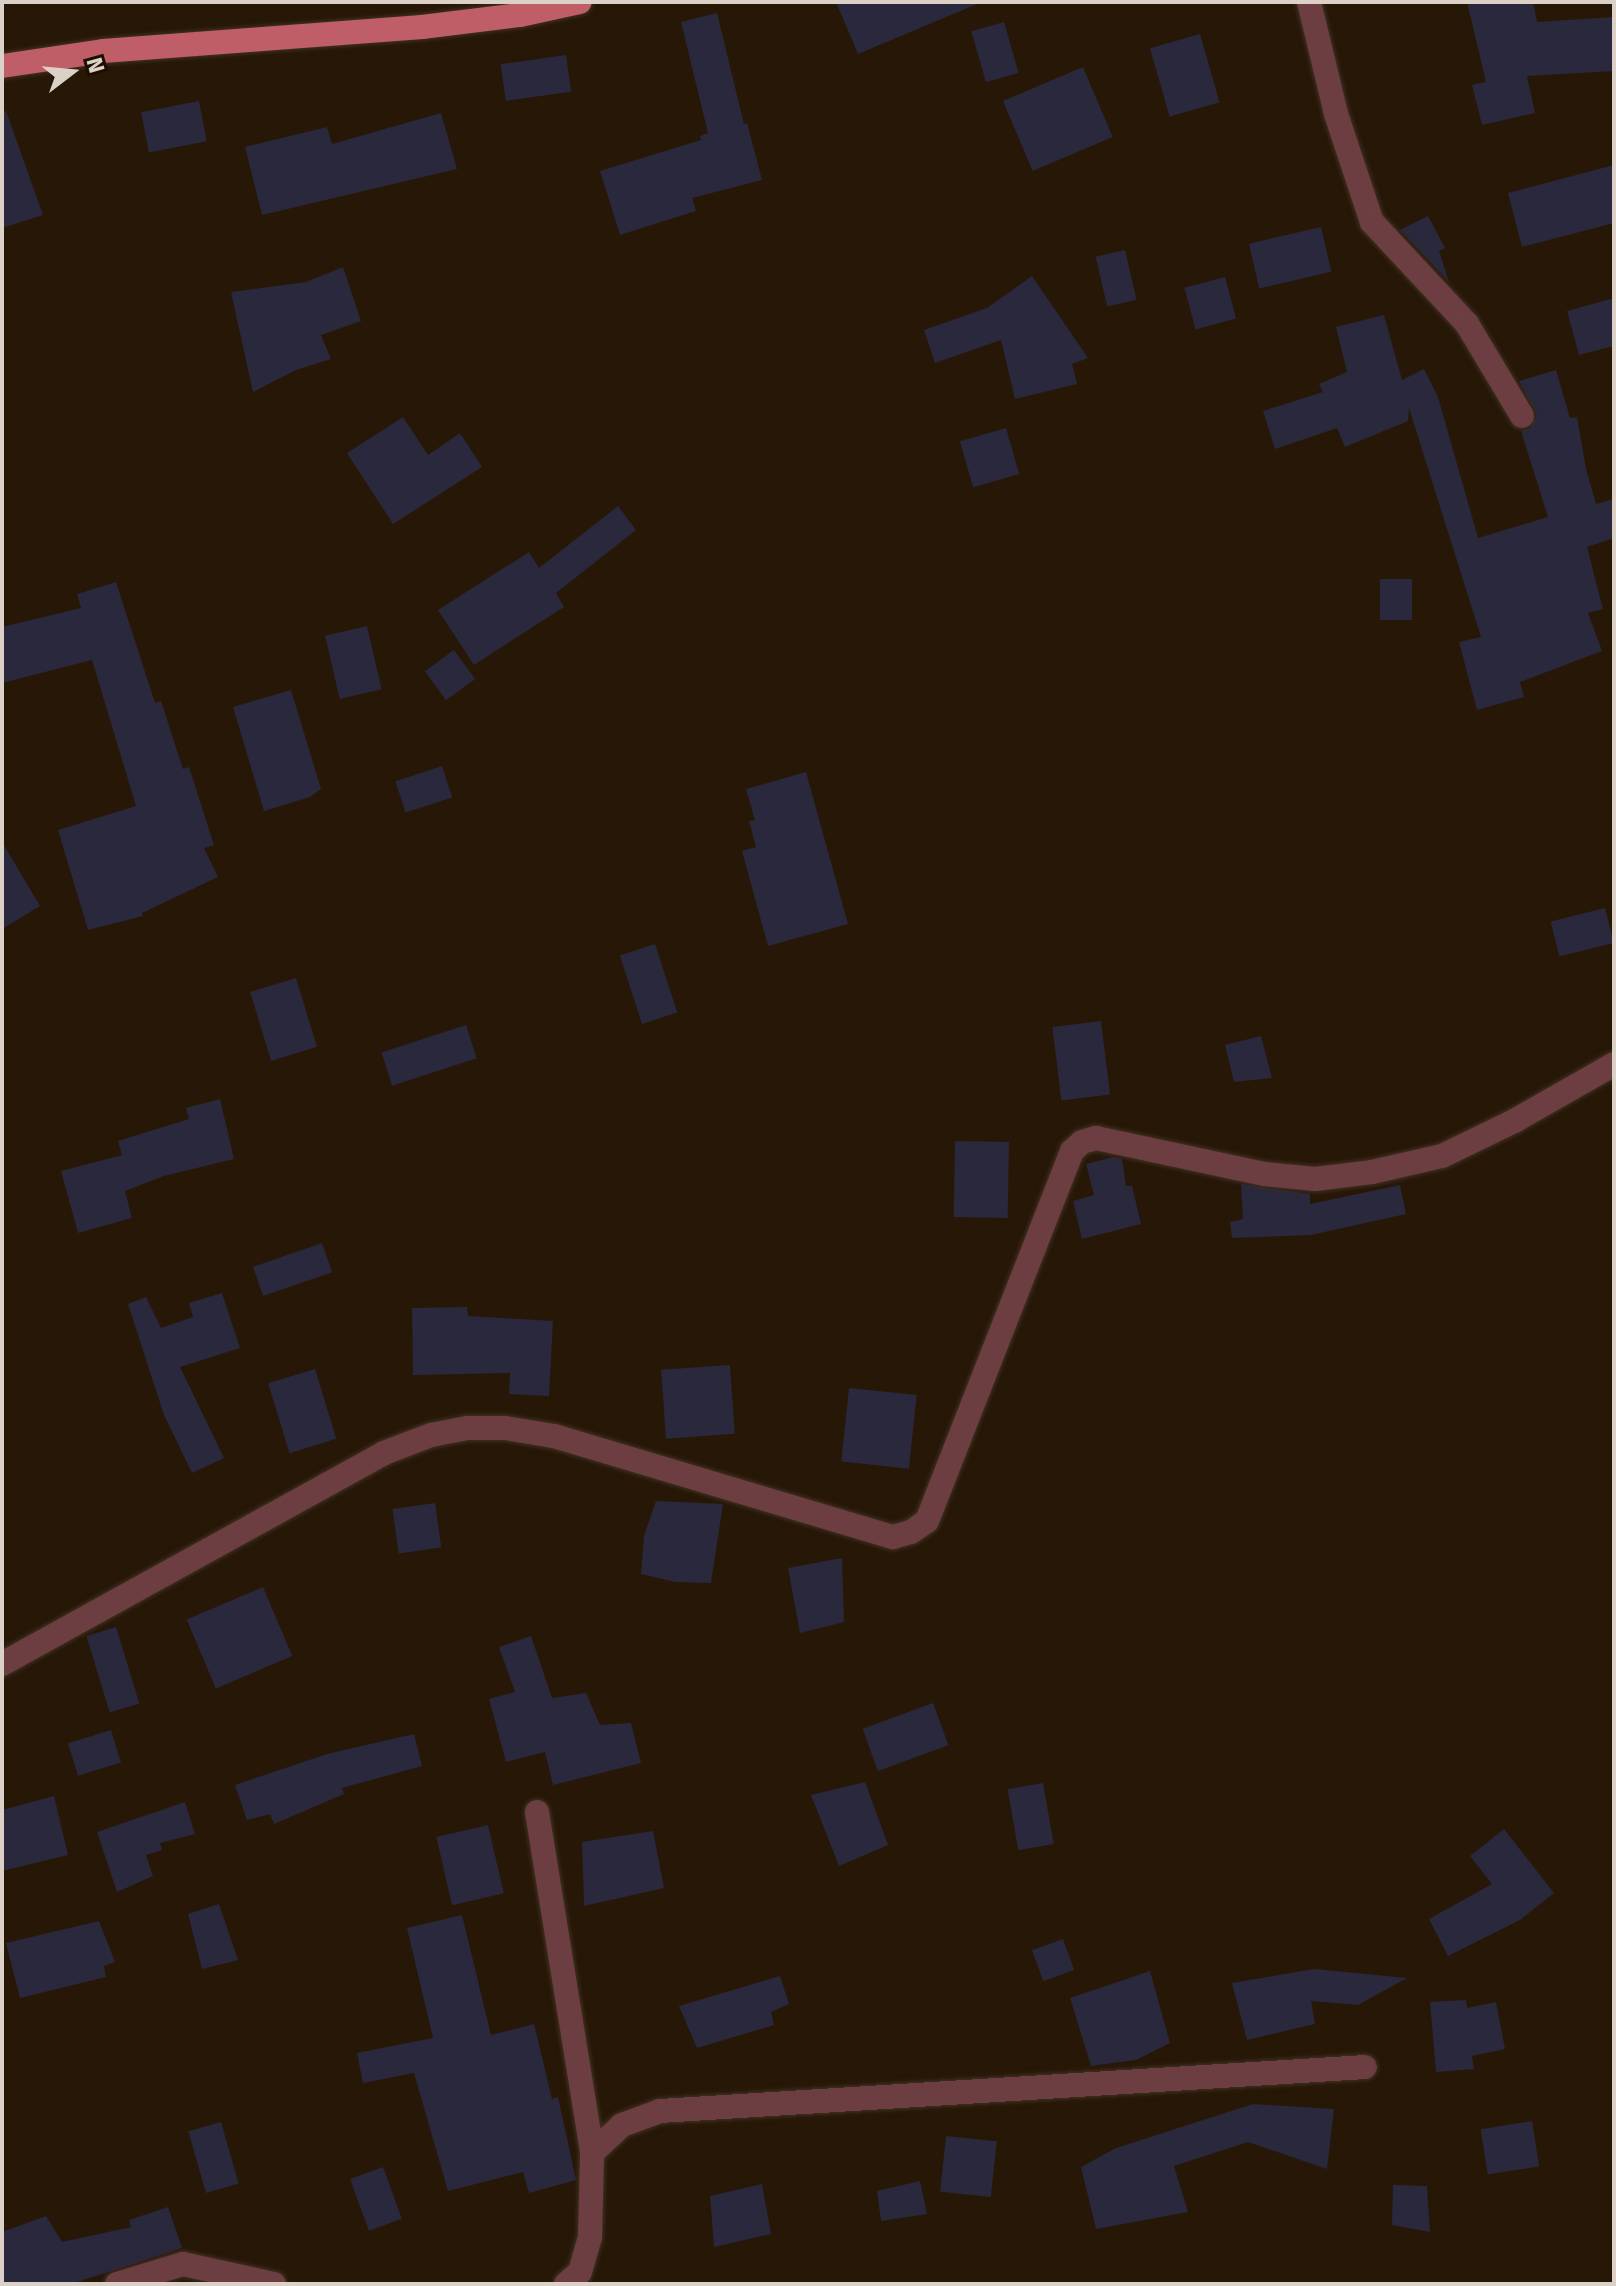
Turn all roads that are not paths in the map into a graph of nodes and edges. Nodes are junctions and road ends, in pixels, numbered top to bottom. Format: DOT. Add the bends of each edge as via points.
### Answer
graph roads {
  1 [pos="580,2"];
  2 [pos="1309,2"];
  3 [pos="2,66"];
  4 [pos="1522,416"];
  5 [pos="1614,1064"];
  6 [pos="2,1664"];
  7 [pos="537,1812"];
  8 [pos="1365,2067"];
  9 [pos="592,2153"];
  10 [pos="117,2284"];
  11 [pos="274,2284"];
  12 [pos="566,2284"];
  1 -- 3 [label="main road" via="422,27 103,51"];
  2 -- 4 [label="street" via="1336,114 1372,222 1467,324"];
  5 -- 6 [label="street" via="1442,1156 1372,1172 1315,1179 1264,1174 1096,1138 1082,1142 1072,1151 927,1521 911,1532 893,1537 554,1436 467,1428 384,1453"];
  7 -- 9 [label="street"];
  8 -- 9 [label="street" via="660,2111 622,2125"];
  9 -- 12 [label="street" via="590,2237 580,2272"];
  10 -- 11 [label="street" via="183,2264"];
}
